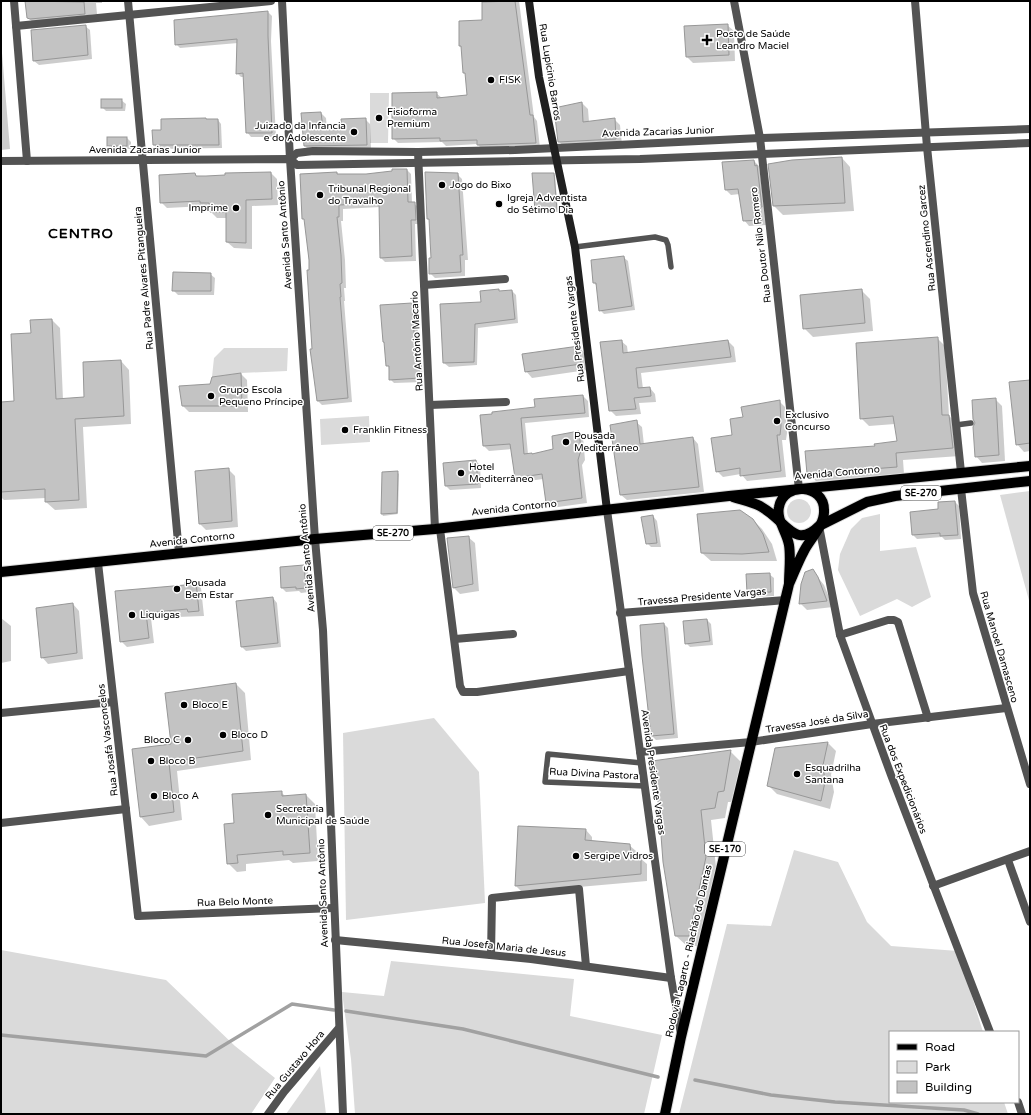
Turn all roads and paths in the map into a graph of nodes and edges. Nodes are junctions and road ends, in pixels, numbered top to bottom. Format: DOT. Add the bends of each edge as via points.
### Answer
graph roads {
  1 [pos="14,1"];
  2 [pos="128,1"];
  3 [pos="271,1"];
  4 [pos="282,1"];
  5 [pos="529,1"];
  6 [pos="734,1"];
  7 [pos="915,1"];
  8 [pos="129,14"];
  9 [pos="16,26"];
  10 [pos="1030,129"];
  11 [pos="927,133"];
  12 [pos="760,138"];
  13 [pos="1030,143"];
  14 [pos="553,147"];
  15 [pos="927,147"];
  16 [pos="418,152"];
  17 [pos="761,154"];
  18 [pos="143,159"];
  19 [pos="290,159"];
  20 [pos="1,161"];
  21 [pos="27,161"];
  22 [pos="557,161"];
  23 [pos="418,165"];
  24 [pos="575,247"];
  25 [pos="671,267"];
  26 [pos="505,279"];
  27 [pos="424,285"];
  28 [pos="506,402"];
  29 [pos="430,405"];
  30 [pos="971,423"];
  31 [pos="956,425"];
  32 [pos="1030,466"];
  33 [pos="961,472"];
  34 [pos="1030,481"];
  35 [pos="799,489"];
  36 [pos="960,489"];
  37 [pos="729,496"];
  38 [pos="607,510"];
  39 [pos="783,526"];
  40 [pos="818,526"];
  41 [pos="438,529"];
  42 [pos="315,539"];
  43 [pos="179,553"];
  44 [pos="98,563"];
  45 [pos="1,572"];
  46 [pos="789,584"];
  47 [pos="786,600"];
  48 [pos="620,613"];
  49 [pos="513,634"];
  50 [pos="840,635"];
  51 [pos="455,639"];
  52 [pos="629,671"];
  53 [pos="113,702"];
  54 [pos="1006,708"];
  55 [pos="1,713"];
  56 [pos="928,718"];
  57 [pos="872,724"];
  58 [pos="751,742"];
  59 [pos="640,752"];
  60 [pos="642,763"];
  61 [pos="1030,784"];
  62 [pos="645,786"];
  63 [pos="126,809"];
  64 [pos="1,823"];
  65 [pos="1030,852"];
  66 [pos="1008,860"];
  67 [pos="933,886"];
  68 [pos="333,908"];
  69 [pos="138,916"];
  70 [pos="1030,922"];
  71 [pos="335,940"];
  72 [pos="491,955"];
  73 [pos="586,966"];
  74 [pos="671,978"];
  75 [pos="338,1029"];
  76 [pos="990,1031"];
  77 [pos="681,1037"];
  78 [pos="1018,1103"];
  79 [pos="268,1114"];
  80 [pos="343,1114"];
  81 [pos="665,1114"];
  82 [pos="1022,1114"];
  1 -- 9 [label="street"];
  2 -- 8 [label="street, Rua Padre Alvares Pitangueira"];
  3 -- 8 [label="street"];
  4 -- 19 [label="street, Avenida Santo Antônio"];
  5 -- 14 [label="main road, Rua Lupicinio Barros" via="539,77"];
  6 -- 12 [label="street, Rua Doutor Nilo Romero"];
  7 -- 11 [label="street, Rua Ascendino Garcez"];
  8 -- 9 [label="street"];
  8 -- 18 [label="street, Rua Padre Alvares Pitangueira"];
  9 -- 21 [label="street"];
  10 -- 11 [label="street, Avenida Zacarias Junior"];
  11 -- 12 [label="street, Avenida Zacarias Junior"];
  11 -- 15 [label="street, Rua Ascendino Garcez"];
  12 -- 14 [label="street, Avenida Zacarias Junior"];
  12 -- 17 [label="street, Rua Doutor Nilo Romero"];
  13 -- 15 [label="street, Avenida Zacarias Junior"];
  14 -- 16 [label="street, Avenida Zacarias Junior"];
  14 -- 22 [label="main road, Rua Presidente Vargas"];
  15 -- 17 [label="street, Avenida Zacarias Junior"];
  15 -- 31 [label="street, Rua Ascendino Garcez"];
  16 -- 19 [label="street, Avenida Zacarias Junior" via="313,151 296,153"];
  16 -- 23 [label="street, Rua Antônio Macario"];
  17 -- 22 [label="street, Avenida Zacarias Junior"];
  17 -- 35 [label="street, Rua Doutor Nilo Romero"];
  18 -- 19 [label="street, Avenida Zacarias Junior"];
  18 -- 21 [label="street, Avenida Zacarias Junior"];
  18 -- 43 [label="street, Rua Padre Alvares Pitangueira"];
  19 -- 23 [label="street, Avenida Zacarias Junior" via="298,166"];
  19 -- 42 [label="street, Avenida Santo Antônio"];
  20 -- 21 [label="street, Avenida Zacarias Junior"];
  22 -- 23 [label="street, Avenida Zacarias Junior"];
  22 -- 24 [label="main road, Rua Presidente Vargas"];
  23 -- 27 [label="street, Rua Antônio Macario"];
  24 -- 25 [label="lane" via="661,238 668,245"];
  24 -- 38 [label="main road, Rua Presidente Vargas"];
  26 -- 27 [label="street"];
  27 -- 29 [label="street, Rua Antônio Macario"];
  28 -- 29 [label="street"];
  29 -- 41 [label="street, Rua Antônio Macario"];
  30 -- 31 [label="lane"];
  31 -- 33 [label="street, Rua Ascendino Garcez"];
  32 -- 33 [label="main road, Avenida Contorno / SE-270"];
  33 -- 35 [label="main road, Avenida Contorno / SE-270"];
  34 -- 36 [label="main road, SE-270"];
  35 -- 37 [label="main road, Avenida Contorno / SE-270"];
  35 -- 39 [label="main road" via="786,494 779,506 778,513"];
  35 -- 40 [label="main road" via="814,492 823,503 824,517"];
  36 -- 40 [label="main road, SE-270" via="895,496 868,502"];
  36 -- 54 [label="street, Rua Manoel Damasceno" via="973,593"];
  37 -- 38 [label="main road, Avenida Contorno / SE-270"];
  37 -- 39 [label="main road" via="758,505 776,517"];
  38 -- 41 [label="main road, Avenida Contorno / SE-270"];
  38 -- 48 [label="street, Avenida Presidente Vargas"];
  39 -- 40 [label="main road" via="798,534 807,534"];
  39 -- 46 [label="main road" via="789,545"];
  40 -- 46 [label="main road"];
  40 -- 50 [label="street, Rua dos Expedicionários"];
  41 -- 42 [label="main road, Avenida Contorno / SE-270"];
  41 -- 51 [label="street, Rua Antônio Macario"];
  42 -- 43 [label="main road, Avenida Contorno / SE-270"];
  42 -- 68 [label="street, Avenida Santo Antônio" via="323,630"];
  43 -- 44 [label="main road, Avenida Contorno / SE-270"];
  44 -- 45 [label="main road, Avenida Contorno / SE-270"];
  44 -- 53 [label="street, Rua Josafá Vasconcelos"];
  46 -- 47 [label="main road, Rodovia Lagarto - Riachão do Dantas / SE-170"];
  47 -- 48 [label="street, Travessa Presidente Vargas"];
  47 -- 58 [label="main road, Rodovia Lagarto - Riachão do Dantas / SE-170"];
  48 -- 52 [label="street, Avenida Presidente Vargas"];
  49 -- 51 [label="street"];
  50 -- 56 [label="street" via="888,620 898,622"];
  50 -- 57 [label="street, Rua dos Expedicionários"];
  51 -- 52 [label="street, Rua Antônio Macario" via="460,686 463,692 468,693"];
  52 -- 59 [label="street, Avenida Presidente Vargas"];
  53 -- 55 [label="street"];
  53 -- 63 [label="street, Rua Josafá Vasconcelos"];
  54 -- 56 [label="street, Travessa José da Silva"];
  54 -- 61 [label="street, Rua Manoel Damasceno"];
  56 -- 57 [label="street, Travessa José da Silva"];
  57 -- 58 [label="street, Travessa José da Silva"];
  57 -- 67 [label="street, Rua dos Expedicionários"];
  58 -- 59 [label="street, Travessa José da Silva"];
  58 -- 77 [label="main road, Rodovia Lagarto - Riachão do Dantas / SE-170"];
  59 -- 60 [label="street, Avenida Presidente Vargas"];
  60 -- 62 [label="street, Avenida Presidente Vargas"];
  60 -- 62 [label="lane, Rua Divina Pastora" via="548,754 545,782"];
  62 -- 74 [label="street, Avenida Presidente Vargas"];
  63 -- 64 [label="street"];
  63 -- 69 [label="street, Rua Josafá Vasconcelos"];
  65 -- 66 [label="street"];
  66 -- 67 [label="street"];
  66 -- 70 [label="street"];
  67 -- 76 [label="street, Rua dos Expedicionários"];
  68 -- 69 [label="street, Rua Belo Monte"];
  68 -- 71 [label="street, Avenida Santo Antônio"];
  71 -- 72 [label="street, Rua Josefa Maria de Jesus"];
  71 -- 75 [label="street, Avenida Santo Antônio" via="340,1019"];
  72 -- 73 [label="street, Rua Josefa Maria de Jesus"];
  72 -- 73 [label="street" via="492,898 579,889"];
  73 -- 74 [label="street, Rua Josefa Maria de Jesus"];
  74 -- 77 [label="street, Avenida Presidente Vargas"];
  75 -- 79 [label="street, Rua Gustavo Hora"];
  75 -- 80 [label="street, Avenida Santo Antônio"];
  77 -- 81 [label="main road, Rodovia Lagarto - Riachão do Dantas / SE-170"];
  78 -- 82 [label="street"];
}
